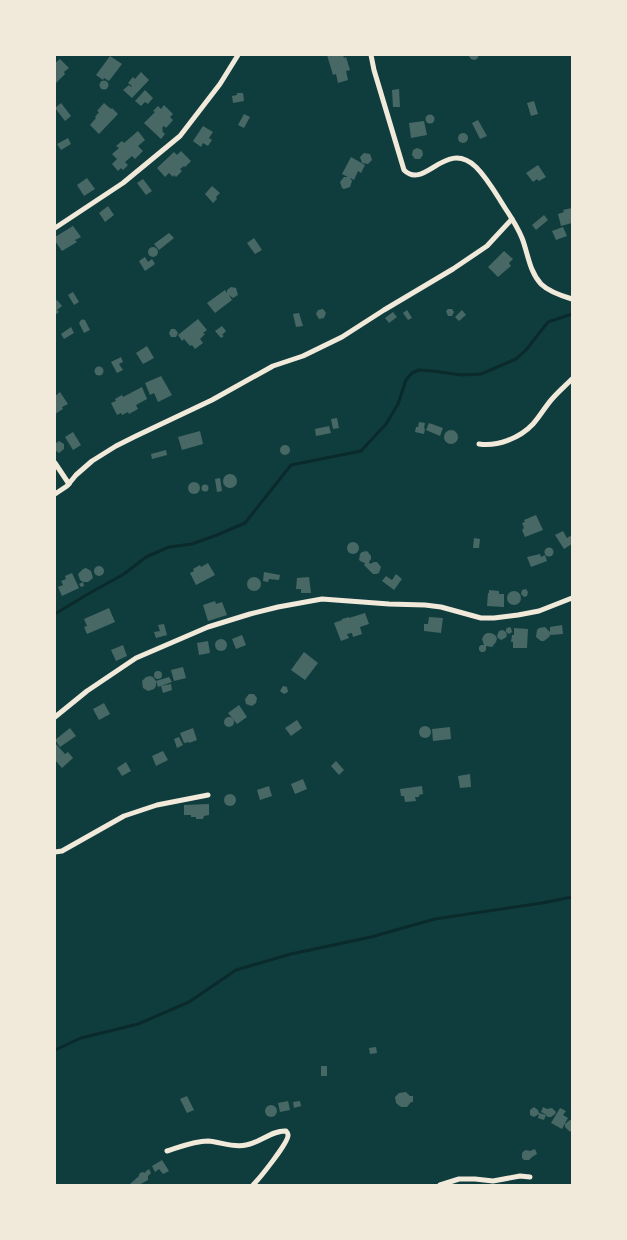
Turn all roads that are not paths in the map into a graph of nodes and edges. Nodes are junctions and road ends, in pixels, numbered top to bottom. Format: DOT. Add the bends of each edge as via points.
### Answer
graph roads {
  1 [pos="238,55"];
  2 [pos="371,55"];
  3 [pos="512,219"];
  4 [pos="55,228"];
  5 [pos="572,299"];
  6 [pos="572,379"];
  7 [pos="479,444"];
  8 [pos="55,463"];
  9 [pos="68,484"];
  10 [pos="55,494"];
  11 [pos="572,598"];
  12 [pos="55,716"];
  13 [pos="208,795"];
  14 [pos="55,852"];
  15 [pos="167,1150"];
  16 [pos="530,1177"];
  17 [pos="253,1185"];
  18 [pos="440,1185"];
  1 -- 4 [label="street" via="180,136 123,183"];
  2 -- 3 [label="street" via="404,170 420,175 443,161 460,158 467,161 491,186"];
  3 -- 5 [label="street" via="522,238 528,261 541,284"];
  3 -- 9 [label="street" via="487,246 342,337 273,366 212,400 130,439 92,461"];
  6 -- 7 [label="street" via="524,432 494,445"];
  8 -- 9 [label="street"];
  9 -- 10 [label="street"];
  11 -- 12 [label="street" via="539,611 494,618 425,605 322,599 250,614 208,627 136,658"];
  13 -- 14 [label="street" via="157,805 124,816"];
  15 -- 17 [label="street" via="206,1141 246,1146 286,1131 288,1136 280,1151"];
  16 -- 18 [label="street" via="499,1181 459,1179"];
}
